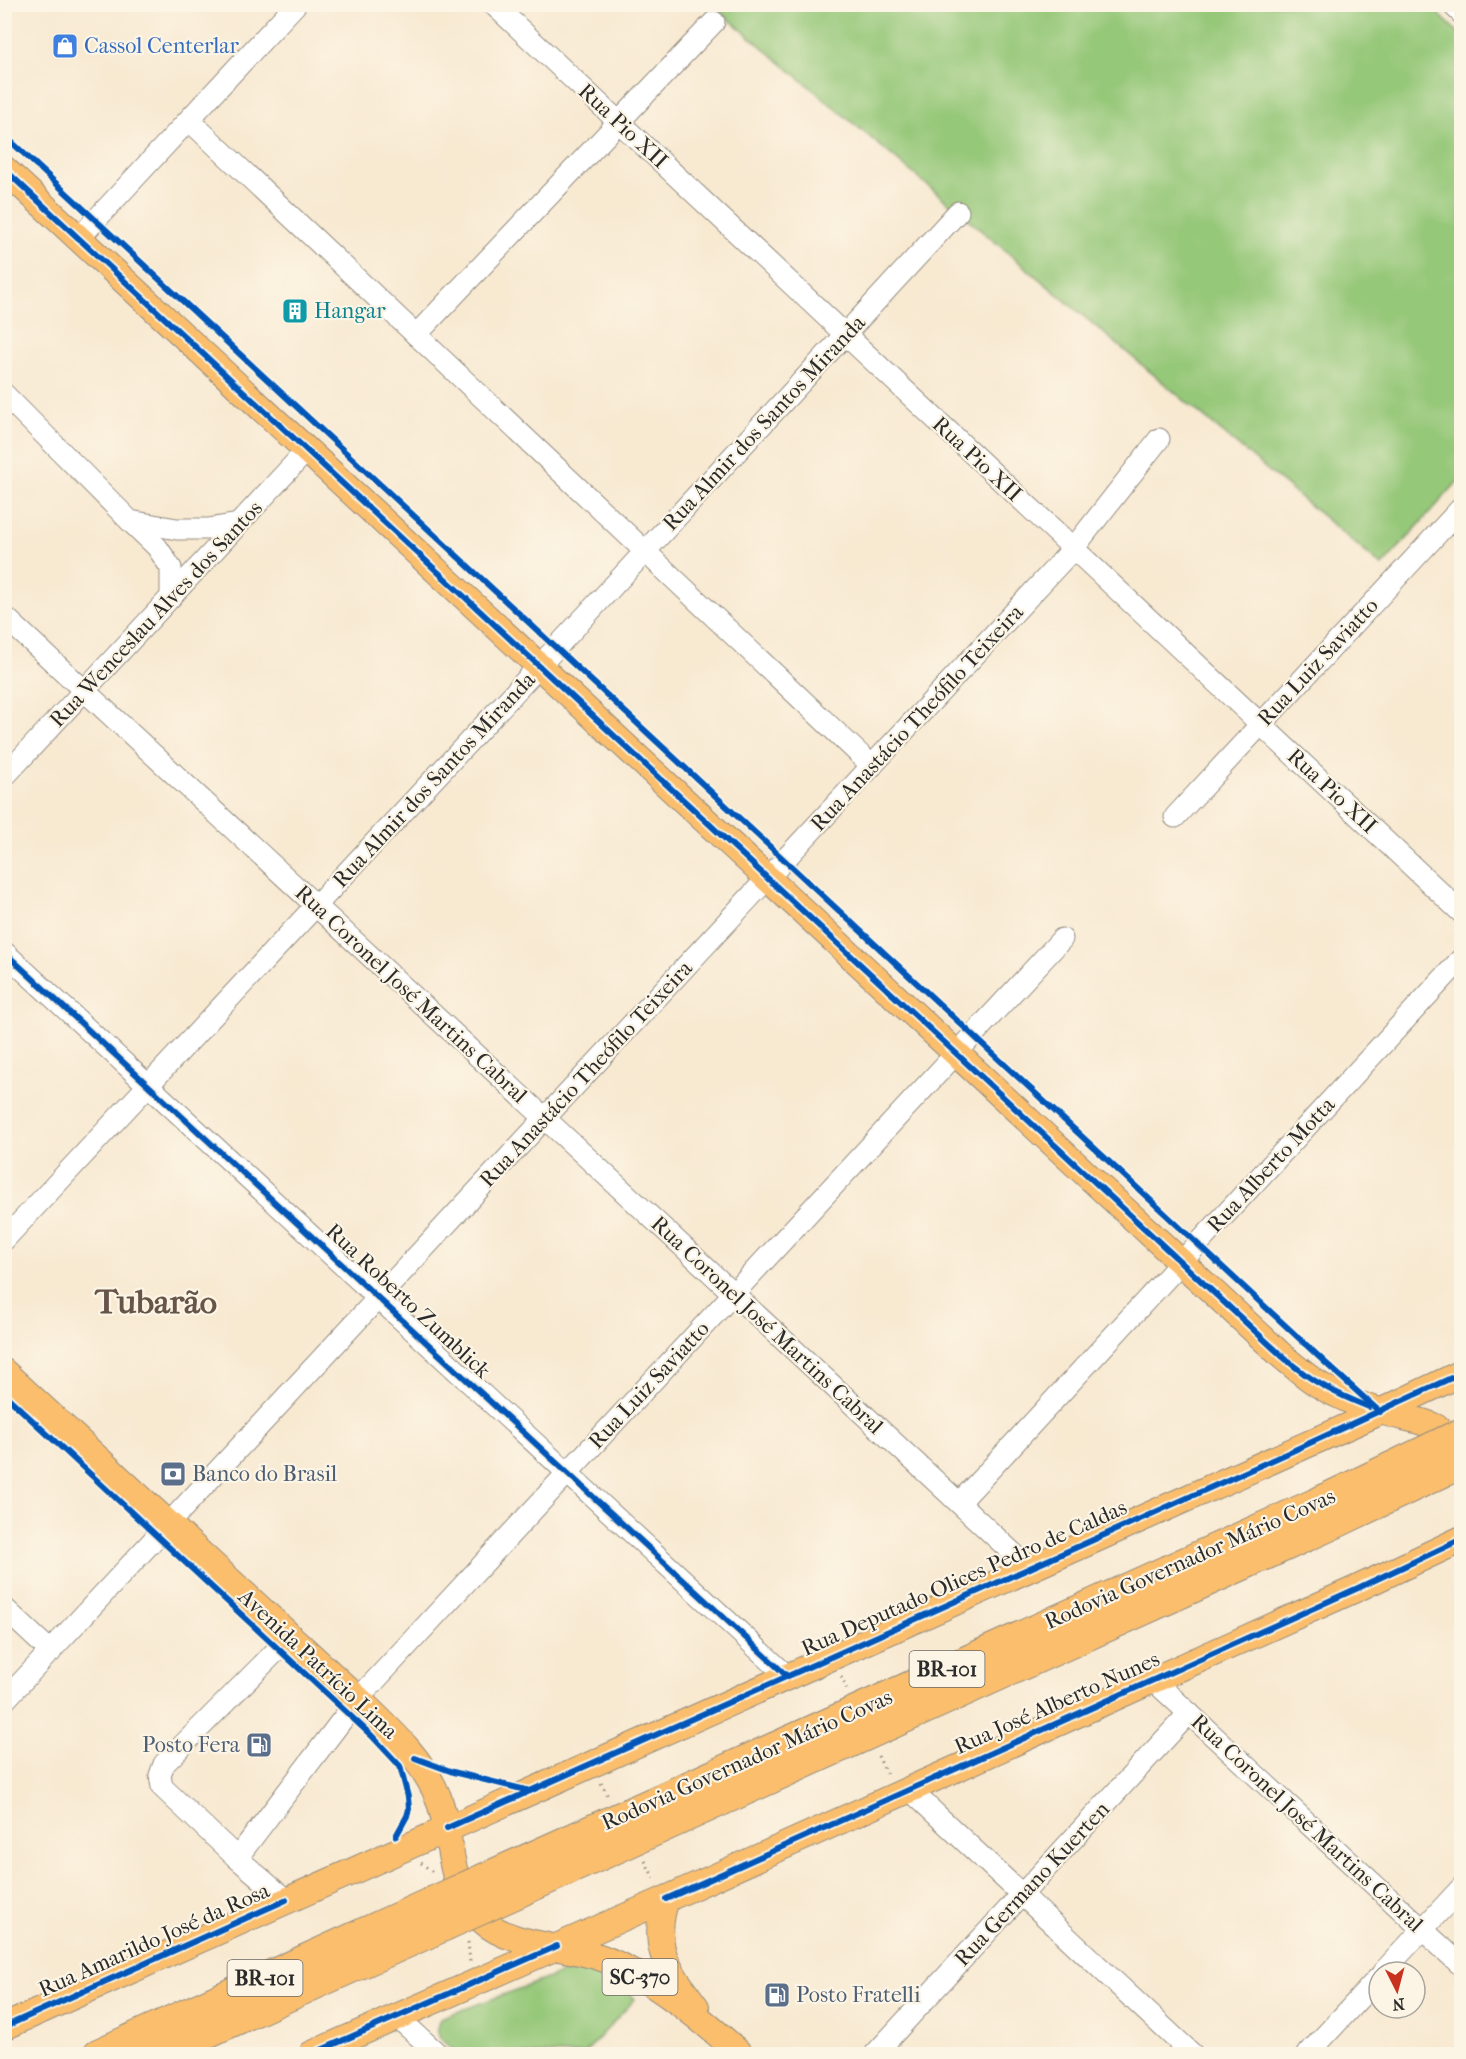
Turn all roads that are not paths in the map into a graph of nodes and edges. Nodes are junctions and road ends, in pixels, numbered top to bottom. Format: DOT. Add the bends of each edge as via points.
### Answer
graph roads {
  1 [pos="296,4"];
  2 [pos="493,4"];
  3 [pos="1452,4"];
  4 [pos="1461,14"];
  5 [pos="714,22"];
  6 [pos="189,120"];
  7 [pos="619,122"];
  8 [pos="4,169"];
  9 [pos="958,212"];
  10 [pos="79,238"];
  11 [pos="416,335"];
  12 [pos="845,335"];
  13 [pos="4,394"];
  14 [pos="1159,439"];
  15 [pos="307,450"];
  16 [pos="1461,507"];
  17 [pos="130,521"];
  18 [pos="239,524"];
  19 [pos="1073,549"];
  20 [pos="645,552"];
  21 [pos="171,597"];
  22 [pos="4,616"];
  23 [pos="539,666"];
  24 [pos="85,690"];
  25 [pos="1260,724"];
  26 [pos="872,766"];
  27 [pos="4,777"];
  28 [pos="1175,817"];
  29 [pos="768,879"];
  30 [pos="316,906"];
  31 [pos="1461,913"];
  32 [pos="1062,939"];
  33 [pos="4,952"];
  34 [pos="1461,958"];
  35 [pos="956,1053"];
  36 [pos="149,1085"];
  37 [pos="545,1118"];
  38 [pos="4,1240"];
  39 [pos="1180,1263"];
  40 [pos="734,1293"];
  41 [pos="379,1298"];
  42 [pos="4,1372"];
  43 [pos="1461,1373"];
  44 [pos="1380,1412"];
  45 [pos="1461,1433"];
  46 [pos="1461,1450"];
  47 [pos="1461,1463"];
  48 [pos="567,1473"];
  49 [pos="959,1503"];
  50 [pos="169,1524"];
  51 [pos="1461,1539"];
  52 [pos="1029,1568"];
  53 [pos="4,1608"];
  54 [pos="290,1637"];
  55 [pos="51,1652"];
  56 [pos="787,1676"];
  57 [pos="1153,1680"];
  58 [pos="358,1699"];
  59 [pos="4,1701"];
  60 [pos="1189,1713"];
  61 [pos="415,1758"];
  62 [pos="909,1790"];
  63 [pos="447,1828"];
  64 [pos="414,1843"];
  65 [pos="237,1858"];
  66 [pos="1461,1887"];
  67 [pos="1022,1895"];
  68 [pos="666,1899"];
  69 [pos="286,1900"];
  70 [pos="438,1914"];
  71 [pos="1422,1930"];
  72 [pos="557,1946"];
  73 [pos="1394,1960"];
  74 [pos="1461,1966"];
  75 [pos="1367,1990"];
  76 [pos="397,2017"];
  77 [pos="4,2027"];
  78 [pos="713,2029"];
  79 [pos="98,2055"];
  80 [pos="160,2055"];
  81 [pos="312,2055"];
  82 [pos="438,2055"];
  83 [pos="740,2055"];
  84 [pos="875,2055"];
  85 [pos="1192,2055"];
  86 [pos="1308,2055"];
  1 -- 6 [label="street"];
  2 -- 7 [label="street, Rua Pio XII"];
  3 -- 4 [label="street"];
  5 -- 7 [label="street"];
  6 -- 10 [label="street"];
  6 -- 11 [label="street"];
  7 -- 11 [label="street"];
  7 -- 12 [label="street, Rua Pio XII"];
  8 -- 10 [label="main road"];
  9 -- 12 [label="street, Rua Almir dos Santos Miranda"];
  10 -- 15 [label="main road"];
  11 -- 20 [label="street"];
  12 -- 19 [label="street, Rua Pio XII"];
  12 -- 20 [label="street, Rua Almir dos Santos Miranda"];
  13 -- 17 [label="street"];
  14 -- 19 [label="street, Rua Anastácio Theófilo Teixeira"];
  15 -- 18 [label="street, Rua Wenceslau Alves dos Santos"];
  15 -- 23 [label="main road"];
  16 -- 25 [label="street, Rua Luiz Saviatto"];
  17 -- 18 [label="street" via="177,529"];
  17 -- 21 [label="street" via="157,547 171,568"];
  18 -- 21 [label="street, Rua Wenceslau Alves dos Santos"];
  19 -- 25 [label="street, Rua Pio XII"];
  19 -- 26 [label="street, Rua Anastácio Theófilo Teixeira"];
  20 -- 23 [label="street, Rua Almir dos Santos Miranda"];
  20 -- 26 [label="street"];
  21 -- 24 [label="street, Rua Wenceslau Alves dos Santos"];
  22 -- 24 [label="street, Rua Coronel José Martins Cabral"];
  23 -- 29 [label="main road"];
  23 -- 30 [label="street, Rua Almir dos Santos Miranda"];
  24 -- 27 [label="street, Rua Wenceslau Alves dos Santos"];
  24 -- 30 [label="street, Rua Coronel José Martins Cabral"];
  25 -- 28 [label="street, Rua Luiz Saviatto"];
  25 -- 31 [label="street, Rua Pio XII"];
  26 -- 29 [label="street, Rua Anastácio Theófilo Teixeira"];
  29 -- 35 [label="main road"];
  29 -- 37 [label="street, Rua Anastácio Theófilo Teixeira"];
  30 -- 36 [label="street, Rua Almir dos Santos Miranda"];
  30 -- 37 [label="street, Rua Coronel José Martins Cabral"];
  32 -- 35 [label="street, Rua Luiz Saviatto"];
  33 -- 36 [label="street, Rua Roberto Zumblick"];
  34 -- 39 [label="street, Rua Alberto Motta"];
  35 -- 39 [label="main road"];
  35 -- 40 [label="street, Rua Luiz Saviatto"];
  36 -- 38 [label="street, Rua Almir dos Santos Miranda"];
  36 -- 41 [label="street, Rua Roberto Zumblick"];
  37 -- 40 [label="street, Rua Coronel José Martins Cabral"];
  37 -- 41 [label="street, Rua Anastácio Theófilo Teixeira"];
  39 -- 44 [label="main road" via="1307,1378"];
  39 -- 49 [label="street, Rua Alberto Motta"];
  40 -- 48 [label="street, Rua Luiz Saviatto"];
  40 -- 49 [label="street, Rua Coronel José Martins Cabral"];
  41 -- 48 [label="street, Rua Roberto Zumblick"];
  41 -- 50 [label="street, Rua Anastácio Theófilo Teixeira"];
  42 -- 50 [label="main road, Avenida Patrício Lima"];
  43 -- 44 [label="main road, Rua Deputado Olices Pedro de Caldas"];
  44 -- 46 [label="main road" via="1418,1419 1441,1429"];
  44 -- 52 [label="main road, Rua Deputado Olices Pedro de Caldas"];
  45 -- 70 [label="highway, Rodovia Governador Mário Covas / BR-101, bridge"];
  47 -- 70 [label="highway, Rodovia Governador Mário Covas / BR-101, bridge" via="1296,1541"];
  48 -- 56 [label="street, Rua Roberto Zumblick"];
  48 -- 58 [label="street, Rua Luiz Saviatto"];
  49 -- 52 [label="street, Rua Coronel José Martins Cabral"];
  50 -- 54 [label="main road, Avenida Patrício Lima"];
  50 -- 55 [label="street, Rua Anastácio Theófilo Teixeira"];
  51 -- 57 [label="main road, Rua José Alberto Nunes"];
  52 -- 56 [label="main road, Rua Deputado Olices Pedro de Caldas"];
  53 -- 55 [label="street"];
  54 -- 58 [label="main road, Avenida Patrício Lima"];
  54 -- 65 [label="street" via="164,1764 160,1775 162,1787"];
  55 -- 59 [label="street, Rua Anastácio Theófilo Teixeira"];
  56 -- 63 [label="main road, Rua Deputado Olices Pedro de Caldas"];
  57 -- 60 [label="street, Rua Coronel José Martins Cabral"];
  57 -- 62 [label="main road, Rua José Alberto Nunes"];
  58 -- 61 [label="main road, Avenida Patrício Lima"];
  58 -- 65 [label="street, Rua Luiz Saviatto"];
  60 -- 67 [label="street, Rua Germano Kuerten"];
  60 -- 71 [label="street, Rua Coronel José Martins Cabral"];
  61 -- 63 [label="main road, Avenida Patrício Lima" via="429,1778"];
  61 -- 64 [label="main road" via="426,1810"];
  62 -- 67 [label="street"];
  62 -- 68 [label="main road, Rua José Alberto Nunes"];
  63 -- 64 [label="main road, Rua Amarildo José da Rosa"];
  63 -- 72 [label="main road, Avenida Patrício Lima" via="456,1881 483,1921 520,1940"];
  64 -- 69 [label="main road, Rua Amarildo José da Rosa"];
  65 -- 69 [label="street"];
  66 -- 71 [label="street"];
  67 -- 84 [label="street, Rua Germano Kuerten"];
  67 -- 85 [label="street"];
  68 -- 72 [label="main road, Rua José Alberto Nunes"];
  68 -- 78 [label="main road, Avenida Patrício Lima / SC-370" via="659,1939 666,1962"];
  69 -- 77 [label="main road, Rua Amarildo José da Rosa"];
  70 -- 79 [label="highway, Rodovia Governador Mário Covas / BR-101"];
  70 -- 80 [label="highway, Rodovia Governador Mário Covas / BR-101"];
  71 -- 73 [label="street"];
  71 -- 74 [label="street, Rua Coronel José Martins Cabral"];
  72 -- 76 [label="main road, Rua José Alberto Nunes"];
  72 -- 78 [label="main road, Avenida Patrício Lima / SC-370" via="625,1969"];
  75 -- 86 [label="street"];
  76 -- 81 [label="main road, Rua José Alberto Nunes"];
  76 -- 82 [label="street"];
  78 -- 83 [label="main road, Avenida Patrício Lima / SC-370"];
}
